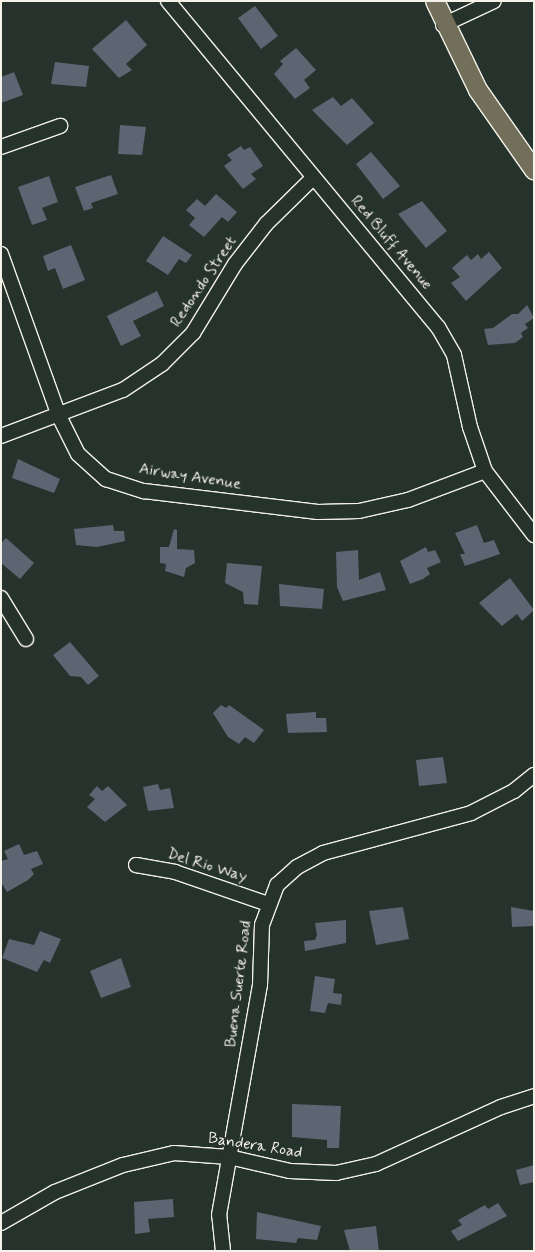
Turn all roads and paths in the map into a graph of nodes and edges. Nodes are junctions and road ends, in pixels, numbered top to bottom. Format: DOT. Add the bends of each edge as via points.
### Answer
graph roads {
  1 [pos="168,1"];
  2 [pos="435,1"];
  3 [pos="494,1"];
  4 [pos="443,25"];
  5 [pos="60,126"];
  6 [pos="1,147"];
  7 [pos="534,170"];
  8 [pos="313,178"];
  9 [pos="1,254"];
  10 [pos="58,416"];
  11 [pos="1,436"];
  12 [pos="484,471"];
  13 [pos="534,535"];
  14 [pos="1,598"];
  15 [pos="26,639"];
  16 [pos="534,775"];
  17 [pos="136,865"];
  18 [pos="268,904"];
  19 [pos="534,1096"];
  20 [pos="229,1157"];
  21 [pos="1,1223"];
  22 [pos="223,1251"];
  1 -- 8 [label="street, Red Bluff Avenue"];
  2 -- 4 [label="main road"];
  3 -- 4 [label="street"];
  4 -- 7 [label="main road" via="478,90"];
  5 -- 6 [label="street"];
  8 -- 10 [label="street, Redondo Street" via="266,224 235,264 193,333 162,364 123,390"];
  8 -- 12 [label="street, Red Bluff Avenue" via="438,327 454,355 470,427"];
  9 -- 10 [label="street, Airway Avenue"];
  10 -- 11 [label="street, Redondo Street"];
  10 -- 12 [label="street, Airway Avenue" via="78,454 106,478 144,491 318,512 359,511 408,500"];
  12 -- 13 [label="street, Red Bluff Avenue"];
  14 -- 15 [label="street"];
  16 -- 18 [label="street, Buena Suerte Road" via="514,791 471,813 323,853 297,867 277,886"];
  17 -- 18 [label="street, Del Rio Way" via="175,872"];
  18 -- 20 [label="street, Buena Suerte Road" via="262,925 260,985"];
  19 -- 20 [label="street, Bandera Road" via="500,1107 376,1164 336,1173 290,1171"];
  20 -- 21 [label="street, Bandera Road" via="174,1154 123,1165 55,1192"];
  20 -- 22 [label="street, Buena Suerte Road" via="219,1215"];
}
